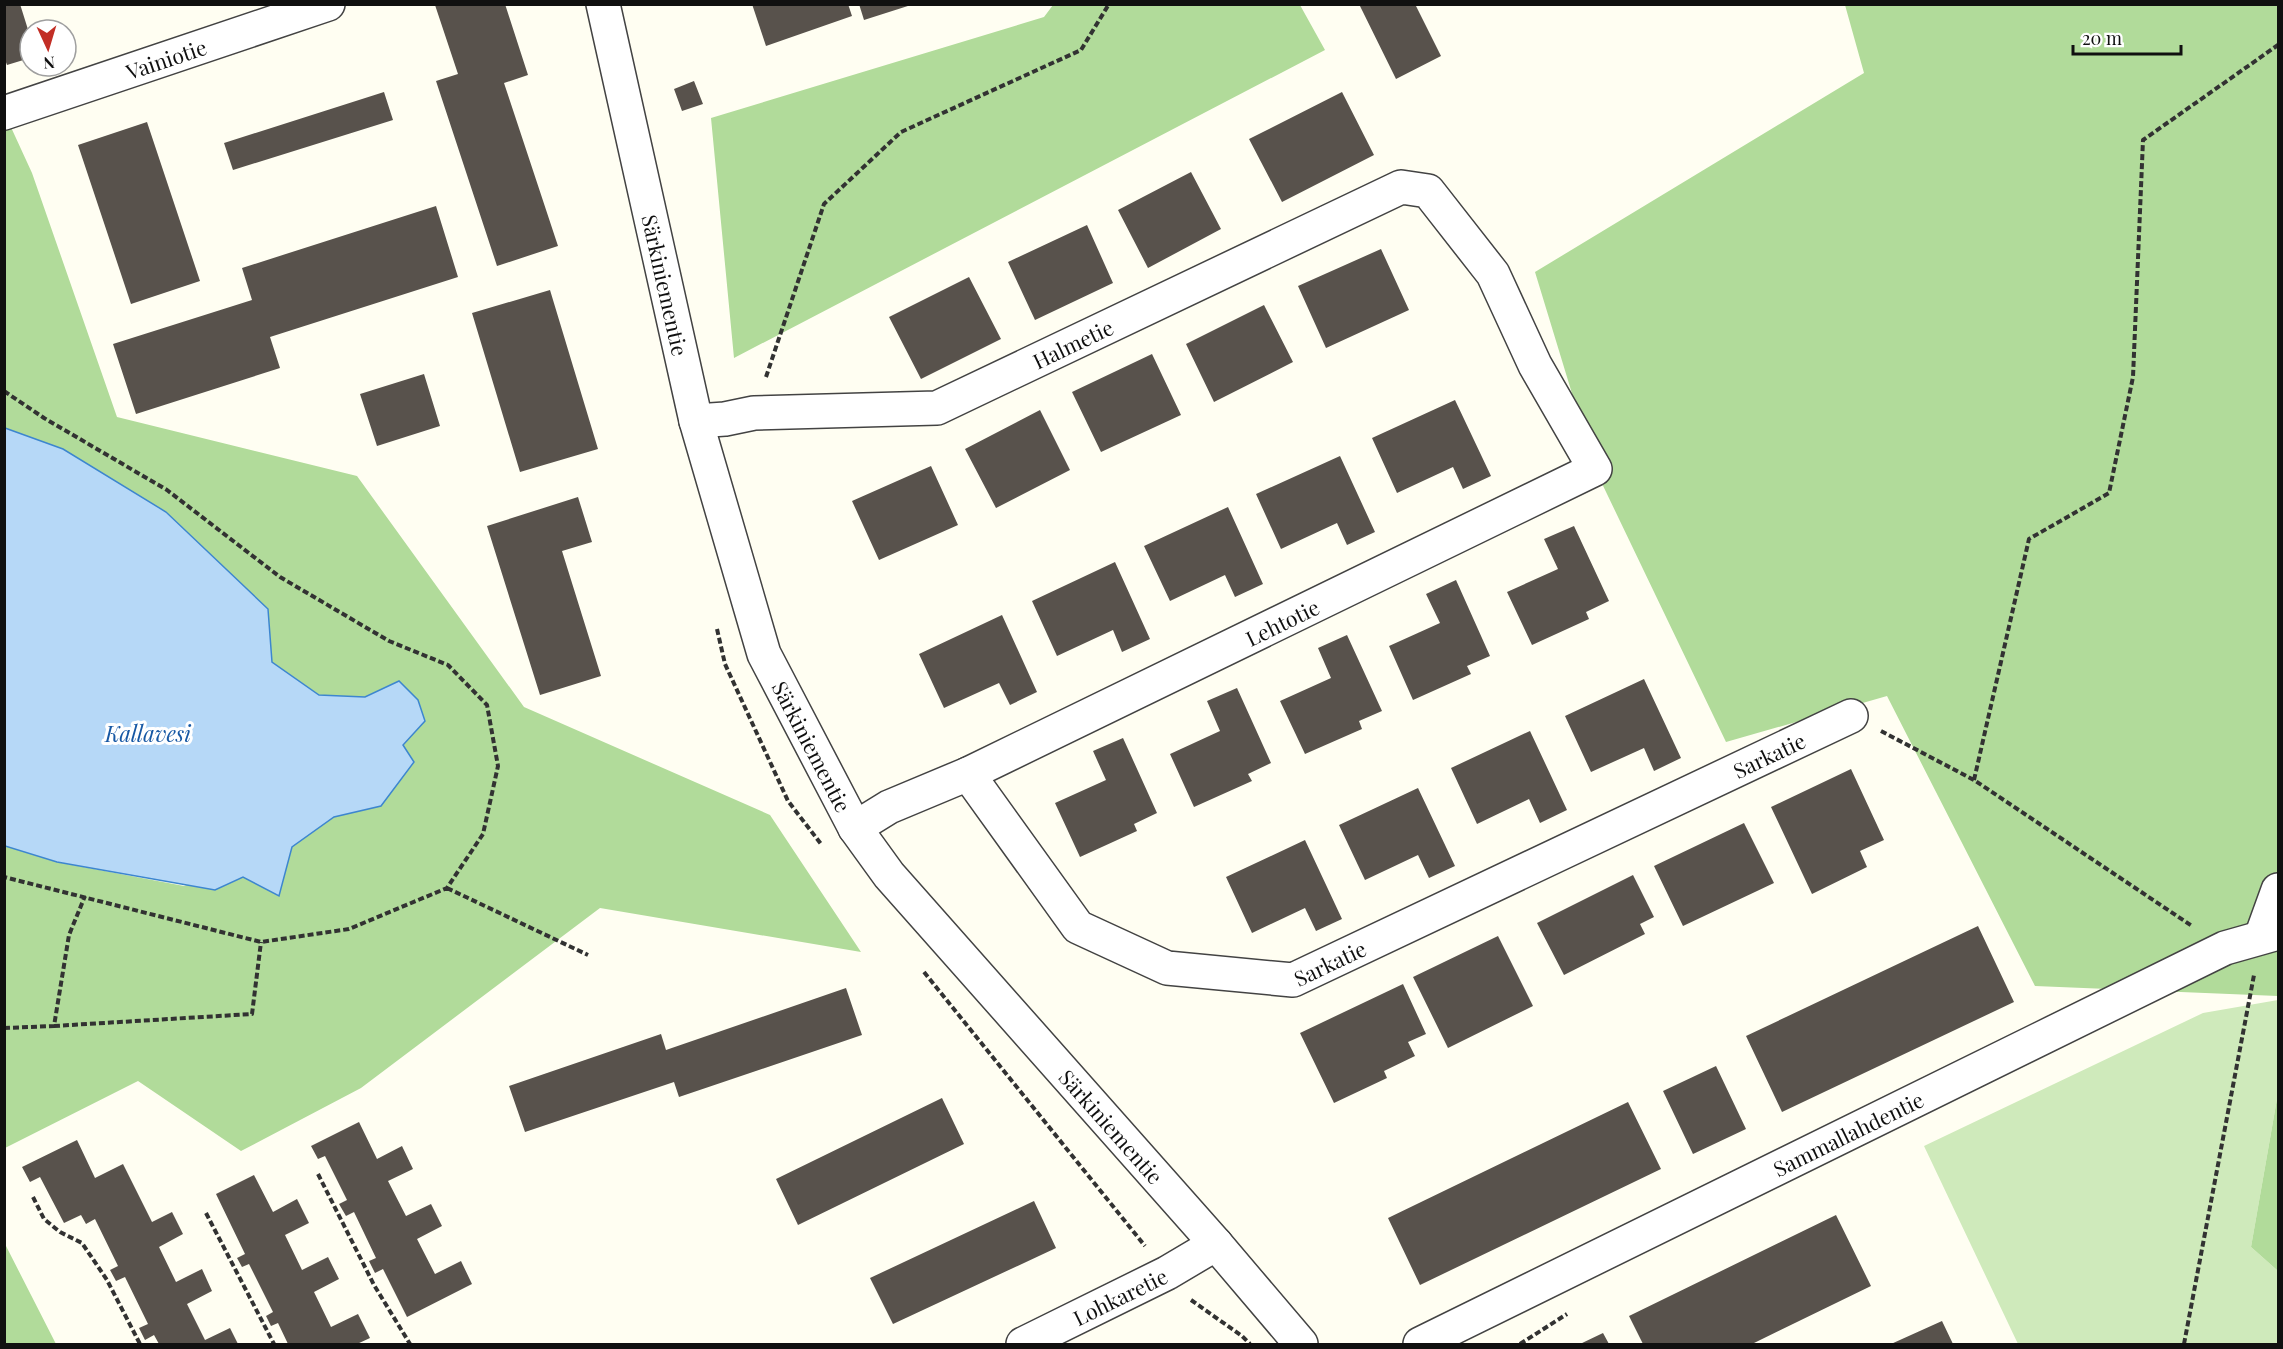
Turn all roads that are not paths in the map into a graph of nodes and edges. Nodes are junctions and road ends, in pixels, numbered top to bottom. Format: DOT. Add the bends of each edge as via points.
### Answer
graph roads {
  1 [pos="328,4"];
  2 [pos="603,4"];
  3 [pos="4,113"];
  4 [pos="696,421"];
  5 [pos="1596,469"];
  6 [pos="1851,716"];
  7 [pos="968,774"];
  8 [pos="855,828"];
  9 [pos="2278,890"];
  10 [pos="2270,935"];
  11 [pos="1216,1244"];
  12 [pos="1023,1344"];
  13 [pos="1301,1344"];
  14 [pos="1420,1344"];
  1 -- 3 [label="street, Vainiotie"];
  2 -- 4 [label="street, Särkiniementie"];
  4 -- 5 [label="street, Halmetie" via="754,413 937,408 1401,187 1428,191 1493,274 1535,365"];
  4 -- 8 [label="street, Särkiniementie" via="764,654"];
  5 -- 7 [label="street, Lehtotie"];
  6 -- 7 [label="street, Sarkatie" via="1293,980 1167,968 1078,927"];
  7 -- 8 [label="street" via="889,807"];
  8 -- 11 [label="street, Särkiniementie" via="889,875"];
  9 -- 10 [label="street"];
  10 -- 14 [label="street, Sammallahdentie" via="2225,948"];
  11 -- 12 [label="street, Lohkaretie" via="1167,1273"];
  11 -- 13 [label="street, Särkiniementie"];
}
